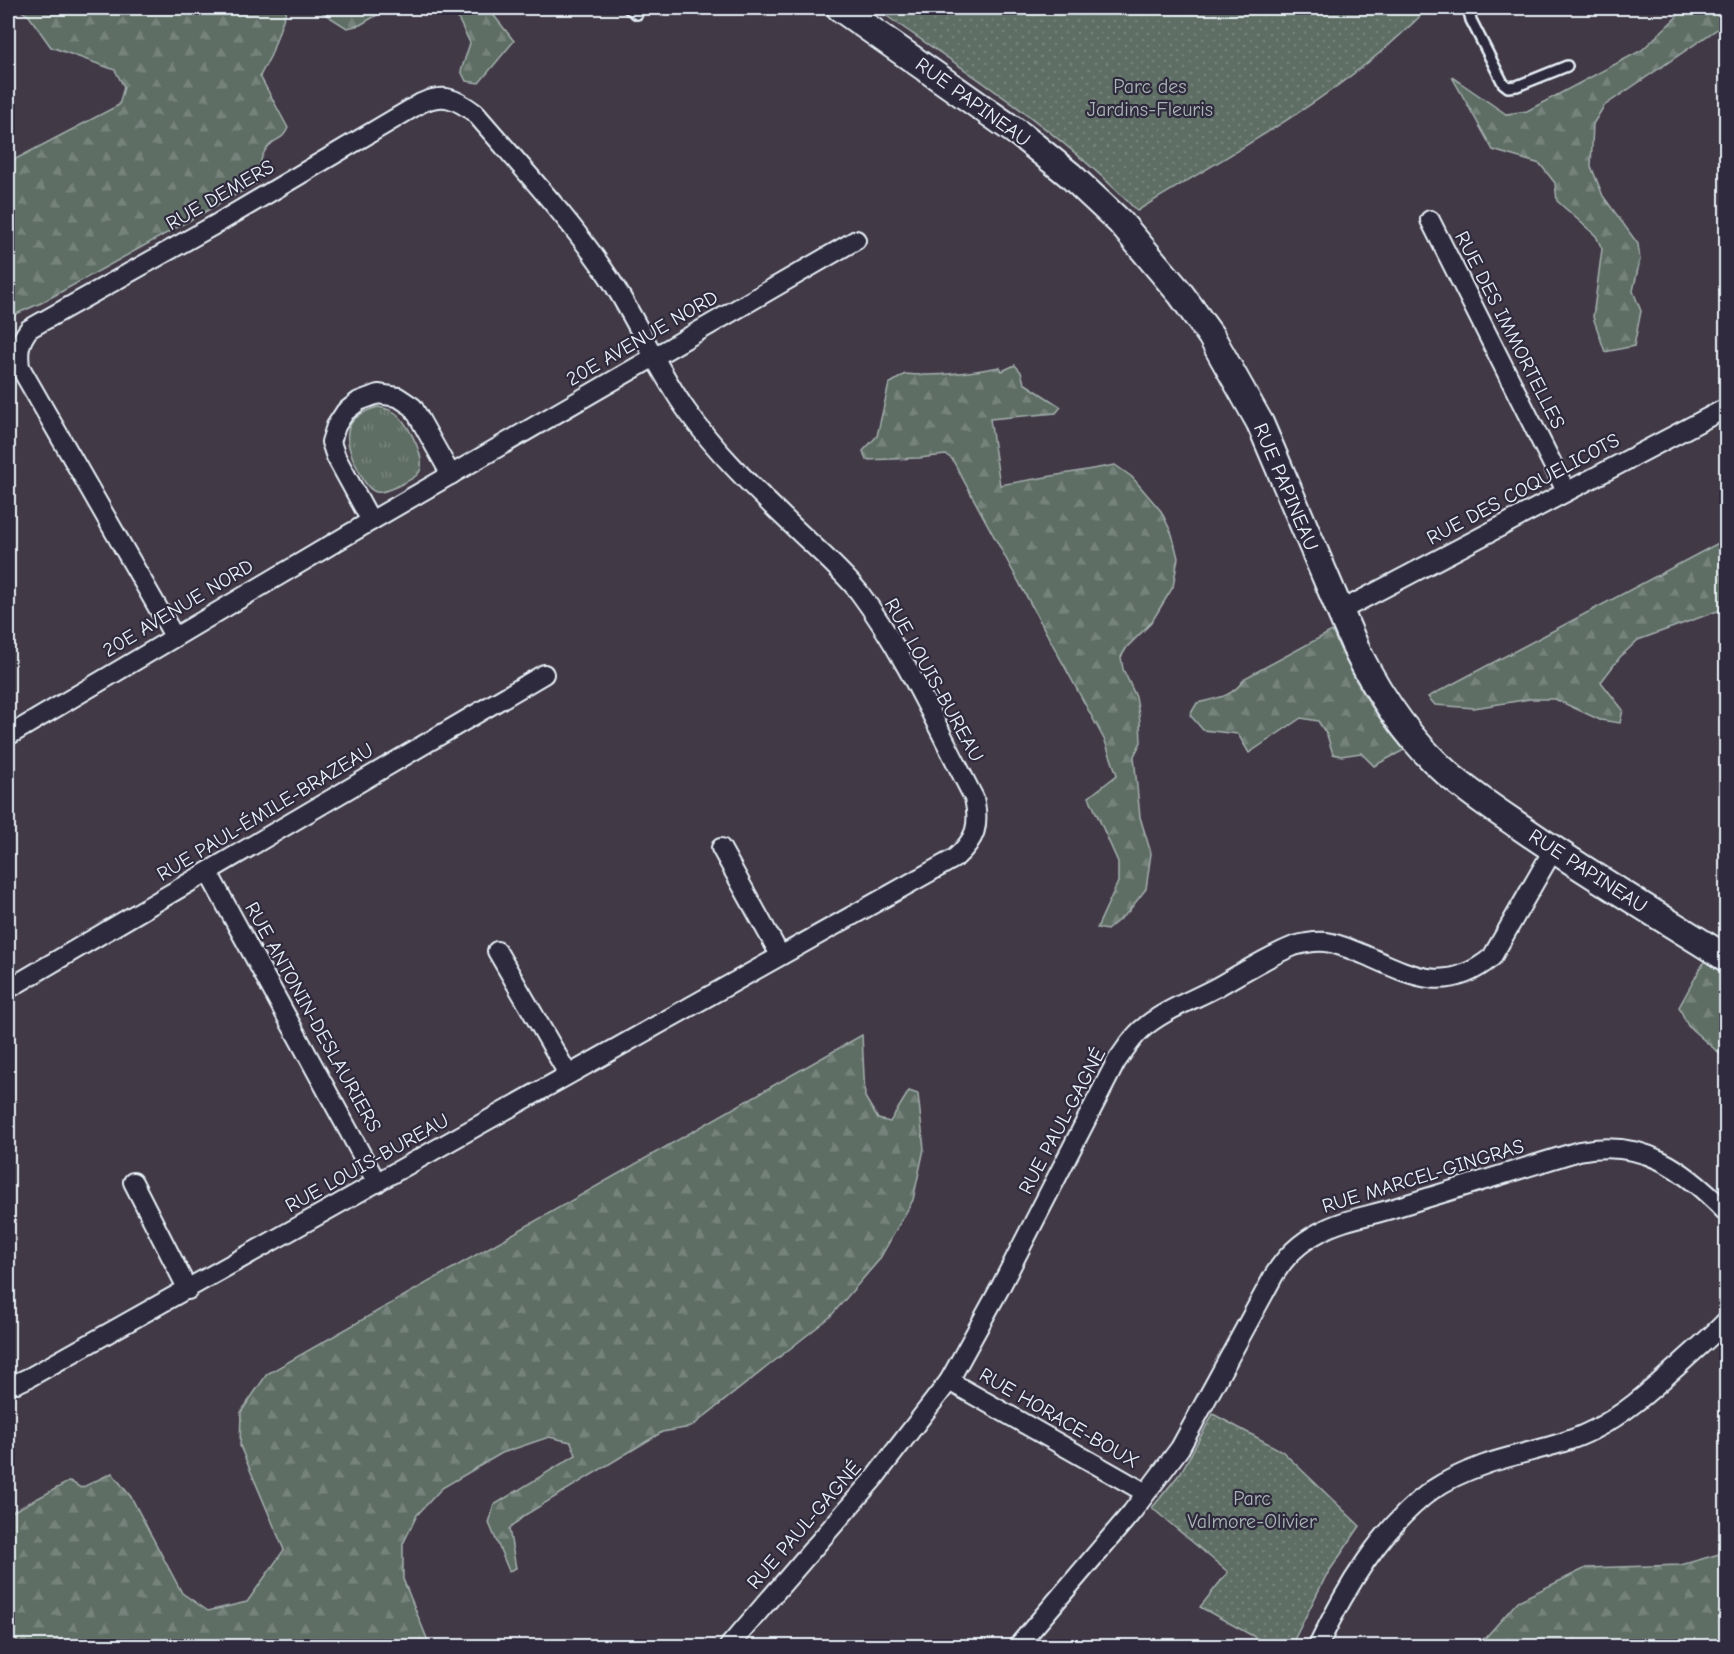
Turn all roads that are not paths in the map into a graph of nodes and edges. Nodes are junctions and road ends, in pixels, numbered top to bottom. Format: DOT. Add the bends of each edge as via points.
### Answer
graph roads {
  1 [pos="628,8"];
  2 [pos="840,8"];
  3 [pos="1471,8"];
  4 [pos="637,14"];
  5 [pos="1567,66"];
  6 [pos="1430,220"];
  7 [pos="856,240"];
  8 [pos="654,357"];
  9 [pos="1726,408"];
  10 [pos="452,475"];
  11 [pos="1566,491"];
  12 [pos="371,520"];
  13 [pos="1340,611"];
  14 [pos="174,636"];
  15 [pos="544,674"];
  16 [pos="8,736"];
  17 [pos="721,848"];
  18 [pos="1553,849"];
  19 [pos="208,872"];
  20 [pos="497,951"];
  21 [pos="780,955"];
  22 [pos="1726,958"];
  23 [pos="8,989"];
  24 [pos="568,1074"];
  25 [pos="133,1182"];
  26 [pos="378,1183"];
  27 [pos="1726,1212"];
  28 [pos="188,1290"];
  29 [pos="1726,1321"];
  30 [pos="949,1381"];
  31 [pos="8,1383"];
  32 [pos="1146,1494"];
  33 [pos="729,1647"];
  34 [pos="1018,1647"];
  35 [pos="1318,1647"];
  1 -- 4 [label="lane"];
  2 -- 13 [label="street, RUE PAPINEAU" via="1048,156 1120,222 1153,260 1210,336 1260,423"];
  3 -- 5 [label="lane" via="1471,20 1508,87"];
  6 -- 11 [label="street, RUE DES IMMORTELLES"];
  7 -- 8 [label="street, 20E AVENUE NORD"];
  8 -- 10 [label="street, 20E AVENUE NORD"];
  8 -- 14 [label="street, RUE DEMERS" via="612,283 560,211 475,113 461,103 435,97 29,328 18,351 20,367"];
  8 -- 21 [label="street, RUE LOUIS-BUREAU" via="686,410 726,459 858,591 896,650 974,798 978,815 976,831 955,858"];
  9 -- 11 [label="street, RUE DES COQUELICOTS"];
  10 -- 12 [label="street, 20E AVENUE NORD"];
  10 -- 12 [label="street" via="412,407 398,397 378,394 359,400 345,412 331,442"];
  11 -- 13 [label="street, RUE DES COQUELICOTS"];
  12 -- 14 [label="street, 20E AVENUE NORD"];
  13 -- 18 [label="street, RUE PAPINEAU" via="1376,689 1423,749 1474,795"];
  14 -- 16 [label="street, 20E AVENUE NORD"];
  15 -- 19 [label="street, RUE PAUL-ÉMILE-BRAZEAU"];
  17 -- 21 [label="street"];
  18 -- 22 [label="street, RUE PAPINEAU"];
  18 -- 30 [label="street, RUE PAUL-GAGNÉ" via="1492,957 1464,975 1427,979 1340,944 1310,943 1274,956 1142,1029 1116,1062"];
  19 -- 23 [label="street, RUE PAUL-ÉMILE-BRAZEAU"];
  19 -- 26 [label="street, RUE ANTONIN-DESLAURIERS"];
  20 -- 24 [label="street"];
  21 -- 24 [label="street, RUE LOUIS-BUREAU"];
  24 -- 26 [label="street, RUE LOUIS-BUREAU"];
  25 -- 28 [label="street"];
  26 -- 28 [label="street, RUE LOUIS-BUREAU"];
  27 -- 32 [label="street, RUE MARCEL-GINGRAS" via="1672,1166 1654,1156 1600,1147 1321,1231 1284,1259 1180,1448"];
  28 -- 31 [label="street, RUE LOUIS-BUREAU" via="30,1377"];
  29 -- 35 [label="street" via="1642,1399 1610,1422 1571,1439 1482,1466 1433,1490 1396,1523 1364,1563"];
  30 -- 32 [label="street, RUE HORACE-BOUX"];
  30 -- 33 [label="street, RUE PAUL-GAGNÉ" via="875,1477"];
  32 -- 34 [label="street, RUE MARCEL-GINGRAS"];
}
